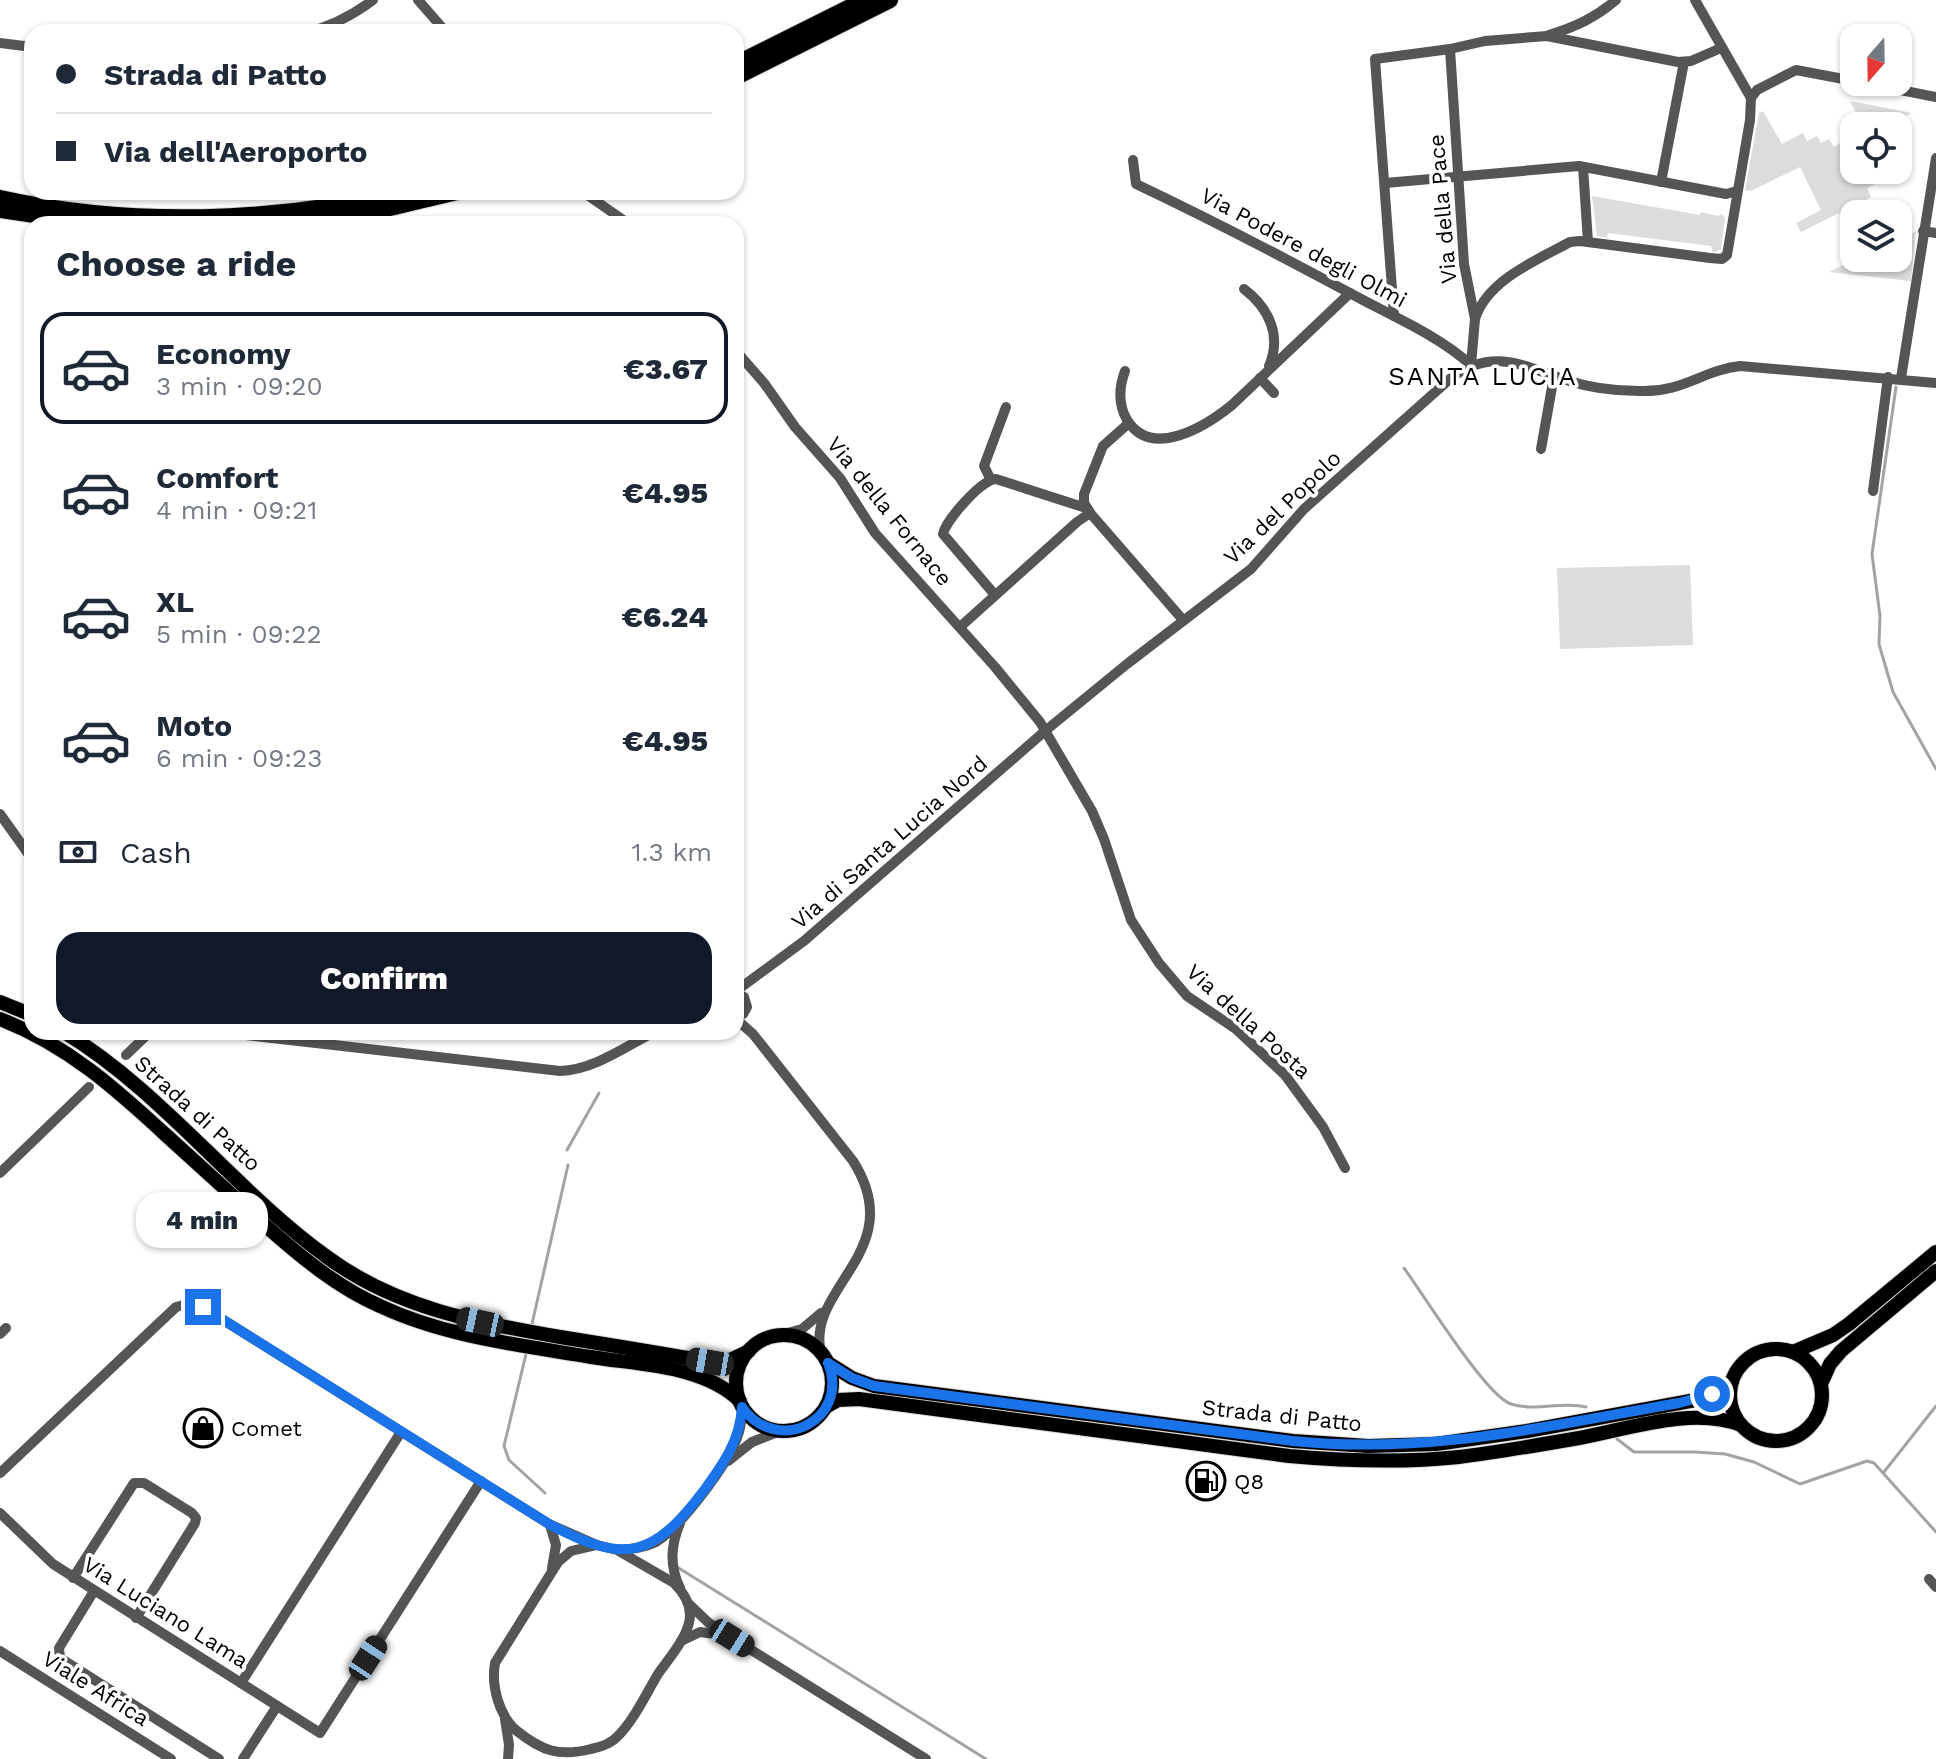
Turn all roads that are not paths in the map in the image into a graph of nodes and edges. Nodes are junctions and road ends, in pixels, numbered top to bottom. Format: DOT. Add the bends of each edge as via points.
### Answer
graph roads {
  1 [pos="373,0"];
  2 [pos="418,0"];
  3 [pos="864,0"];
  4 [pos="890,0"];
  5 [pos="1616,0"];
  6 [pos="1695,0"];
  7 [pos="328,24"];
  8 [pos="439,24"];
  9 [pos="1547,36"];
  10 [pos="0,43"];
  11 [pos="24,46"];
  12 [pos="1721,48"];
  13 [pos="1450,49"];
  14 [pos="744,60"];
  15 [pos="1684,62"];
  16 [pos="744,73"];
  17 [pos="1840,78"];
  18 [pos="1912,92"];
  19 [pos="1936,97"];
  20 [pos="1751,98"];
  21 [pos="1936,158"];
  22 [pos="1133,160"];
  23 [pos="1583,167"];
  24 [pos="1458,175"];
  25 [pos="1661,182"];
  26 [pos="1385,183"];
  27 [pos="1737,191"];
  28 [pos="0,198"];
  29 [pos="368,200"];
  30 [pos="423,200"];
  31 [pos="594,200"];
  32 [pos="0,210"];
  33 [pos="41,216"];
  34 [pos="164,216"];
  35 [pos="216,216"];
  36 [pos="347,216"];
  37 [pos="618,216"];
  38 [pos="1923,231"];
  39 [pos="1936,233"];
  40 [pos="1588,242"];
  41 [pos="1244,289"];
  42 [pos="1350,293"];
  43 [pos="1394,316"];
  44 [pos="1475,319"];
  45 [pos="744,360"];
  46 [pos="1471,365"];
  47 [pos="1125,371"];
  48 [pos="1263,375"];
  49 [pos="1554,376"];
  50 [pos="1888,377"];
  51 [pos="1901,378"];
  52 [pos="1936,383"];
  53 [pos="1274,393"];
  54 [pos="1006,407"];
  55 [pos="1129,423"];
  56 [pos="1541,449"];
  57 [pos="990,478"];
  58 [pos="1873,491"];
  59 [pos="1088,510"];
  60 [pos="995,595"];
  61 [pos="1183,620"];
  62 [pos="960,627"];
  63 [pos="1045,731"];
  64 [pos="0,814"];
  65 [pos="24,848"];
  66 [pos="755,979"];
  67 [pos="744,987"];
  68 [pos="0,1002"];
  69 [pos="744,1002"];
  70 [pos="24,1012"];
  71 [pos="744,1018"];
  72 [pos="0,1019"];
  73 [pos="24,1029"];
  74 [pos="47,1040"];
  75 [pos="75,1040"];
  76 [pos="142,1040"];
  77 [pos="291,1040"];
  78 [pos="639,1040"];
  79 [pos="126,1055"];
  80 [pos="89,1087"];
  81 [pos="1345,1168"];
  82 [pos="0,1173"];
  83 [pos="1936,1252"];
  84 [pos="1936,1271"];
  85 [pos="828,1305"];
  86 [pos="777,1336"];
  87 [pos="749,1351"];
  88 [pos="1793,1352"];
  89 [pos="825,1358"];
  90 [pos="1732,1381"];
  91 [pos="1821,1384"];
  92 [pos="741,1404"];
  93 [pos="827,1406"];
  94 [pos="1741,1425"];
  95 [pos="780,1431"];
  96 [pos="401,1432"];
  97 [pos="720,1468"];
  98 [pos="0,1473"];
  99 [pos="481,1481"];
  100 [pos="0,1513"];
  101 [pos="681,1521"];
  102 [pos="549,1524"];
  103 [pos="597,1545"];
  104 [pos="617,1550"];
  105 [pos="551,1572"];
  106 [pos="73,1578"];
  107 [pos="682,1590"];
  108 [pos="94,1591"];
  109 [pos="689,1604"];
  110 [pos="136,1618"];
  111 [pos="732,1638"];
  112 [pos="679,1642"];
  113 [pos="0,1651"];
  114 [pos="241,1683"];
  115 [pos="277,1706"];
  116 [pos="505,1717"];
  117 [pos="563,1754"];
  118 [pos="171,1759"];
  119 [pos="219,1759"];
  120 [pos="243,1759"];
  121 [pos="508,1759"];
  122 [pos="538,1759"];
  123 [pos="926,1759"];
  1 -- 7 [label="street"];
  2 -- 8 [label="street"];
  3 -- 14 [label="highway"];
  4 -- 16 [label="highway"];
  5 -- 9 [label="street" via="1581,25"];
  6 -- 12 [label="street"];
  9 -- 13 [label="street"];
  9 -- 15 [label="street"];
  10 -- 11 [label="street"];
  12 -- 15 [label="street"];
  12 -- 20 [label="street"];
  13 -- 24 [label="street, Via della Pace"];
  13 -- 26 [label="street" via="1375,59"];
  15 -- 25 [label="street"];
  17 -- 20 [label="street" via="1796,70"];
  18 -- 19 [label="street"];
  20 -- 27 [label="street"];
  21 -- 38 [label="street"];
  22 -- 42 [label="street, Via Podere degli Olmi" via="1136,184"];
  23 -- 24 [label="street"];
  23 -- 25 [label="street"];
  23 -- 40 [label="street"];
  24 -- 26 [label="street"];
  24 -- 44 [label="street, Via della Pace" via="1464,264"];
  25 -- 27 [label="street" via="1726,194"];
  26 -- 43 [label="street"];
  27 -- 40 [label="street" via="1728,252 1722,259"];
  28 -- 34 [label="highway"];
  29 -- 35 [label="highway"];
  30 -- 36 [label="highway"];
  31 -- 37 [label="street"];
  32 -- 33 [label="highway"];
  38 -- 39 [label="street"];
  38 -- 51 [label="street"];
  40 -- 44 [label="street" via="1570,242 1501,283 1482,301"];
  41 -- 48 [label="street" via="1262,305 1272,324 1274,351"];
  42 -- 43 [label="street, Via Podere degli Olmi"];
  42 -- 48 [label="street"];
  43 -- 46 [label="street, Via Podere degli Olmi"];
  44 -- 46 [label="street, Via della Pace"];
  45 -- 62 [label="street, Via della Fornace" via="840,478 875,533"];
  46 -- 49 [label="street" via="1513,362"];
  46 -- 61 [label="street, Via del Popolo" via="1316,497 1251,569"];
  47 -- 55 [label="street" via="1120,399"];
  48 -- 53 [label="street"];
  48 -- 55 [label="street" via="1225,410 1186,433 1155,439"];
  49 -- 50 [label="street" via="1594,388 1642,392 1672,390 1740,366"];
  49 -- 56 [label="street"];
  50 -- 51 [label="street"];
  50 -- 58 [label="street"];
  51 -- 52 [label="street"];
  54 -- 57 [label="street" via="984,466"];
  55 -- 59 [label="street" via="1103,446 1084,494"];
  57 -- 59 [label="street"];
  57 -- 60 [label="street" via="943,534"];
  59 -- 60 [label="street"];
  59 -- 61 [label="street"];
  60 -- 62 [label="street"];
  61 -- 63 [label="street, Via del Popolo"];
  62 -- 63 [label="street, Via della Fornace"];
  63 -- 66 [label="street, Via di Santa Lucia Nord"];
  63 -- 81 [label="street, Via della Posta" via="1092,811 1131,920 1147,947 1187,996 1236,1029 1285,1075"];
  64 -- 65 [label="street"];
  66 -- 67 [label="street, Via di Santa Lucia Nord"];
  66 -- 69 [label="street"];
  68 -- 70 [label="main road"];
  71 -- 85 [label="street" via="853,1161 864,1183 865,1243"];
  72 -- 73 [label="main road, Strada di Patto"];
  74 -- 92 [label="main road, Strada di Patto" via="87,1065 294,1250 370,1302 472,1336 689,1374 723,1387"];
  75 -- 87 [label="main road, Strada di Patto" via="124,1075 307,1242 384,1291 461,1318 710,1362"];
  76 -- 79 [label="street"];
  77 -- 78 [label="street" via="566,1071"];
  80 -- 82 [label="street"];
  83 -- 88 [label="main road, Strada di Patto" via="1841,1330"];
  84 -- 91 [label="main road, Strada di Patto" via="1841,1351"];
  85 -- 86 [label="street" via="802,1329"];
  85 -- 89 [label="street" via="818,1338"];
  86 -- 87 [label="main road"];
  86 -- 89 [label="main road" via="805,1340"];
  87 -- 92 [label="main road" via="738,1371"];
  88 -- 90 [label="main road, Strada di Patto" via="1774,1348 1756,1353 1741,1364"];
  88 -- 91 [label="main road" via="1811,1364"];
  89 -- 90 [label="main road, Strada di Patto" via="874,1386 1293,1441 1368,1446 1436,1444 1527,1431 1701,1399"];
  89 -- 93 [label="main road" via="832,1381"];
  90 -- 94 [label="main road" via="1730,1404"];
  91 -- 94 [label="main road, Strada di Patto" via="1820,1410 1797,1436 1763,1439"];
  92 -- 95 [label="main road" via="758,1423"];
  92 -- 97 [label="street" via="736,1441"];
  93 -- 94 [label="main road, Strada di Patto" via="859,1399 1339,1460 1458,1457 1686,1418"];
  93 -- 95 [label="main road" via="804,1427"];
  95 -- 97 [label="street" via="752,1442"];
  96 -- 98 [label="street" via="207,1310 187,1303 176,1307"];
  96 -- 99 [label="street"];
  96 -- 114 [label="street"];
  97 -- 101 [label="street"];
  99 -- 102 [label="street"];
  99 -- 115 [label="street, Via Luciano Lama" via="320,1733"];
  100 -- 106 [label="street, Via Luciano Lama"];
  101 -- 104 [label="street" via="646,1546"];
  101 -- 107 [label="street" via="672,1568"];
  102 -- 103 [label="street"];
  102 -- 105 [label="street" via="556,1545"];
  103 -- 104 [label="street"];
  103 -- 105 [label="street" via="571,1551"];
  104 -- 107 [label="street"];
  105 -- 116 [label="street" via="496,1659 494,1681"];
  106 -- 108 [label="street, Via Luciano Lama"];
  106 -- 110 [label="street" via="134,1483 144,1483 192,1513 195,1523"];
  107 -- 109 [label="street"];
  108 -- 110 [label="street, Via Luciano Lama"];
  108 -- 119 [label="street" via="59,1648 60,1658"];
  109 -- 111 [label="street"];
  109 -- 112 [label="street" via="690,1620"];
  110 -- 114 [label="street, Via Luciano Lama"];
  111 -- 112 [label="street" via="707,1632"];
  111 -- 123 [label="street"];
  112 -- 117 [label="street" via="621,1734 598,1747"];
  113 -- 118 [label="street, Viale Africa"];
  114 -- 115 [label="street, Via Luciano Lama"];
  115 -- 120 [label="street"];
  116 -- 117 [label="street" via="530,1740"];
  116 -- 121 [label="street"];
  117 -- 122 [label="street"];
}
